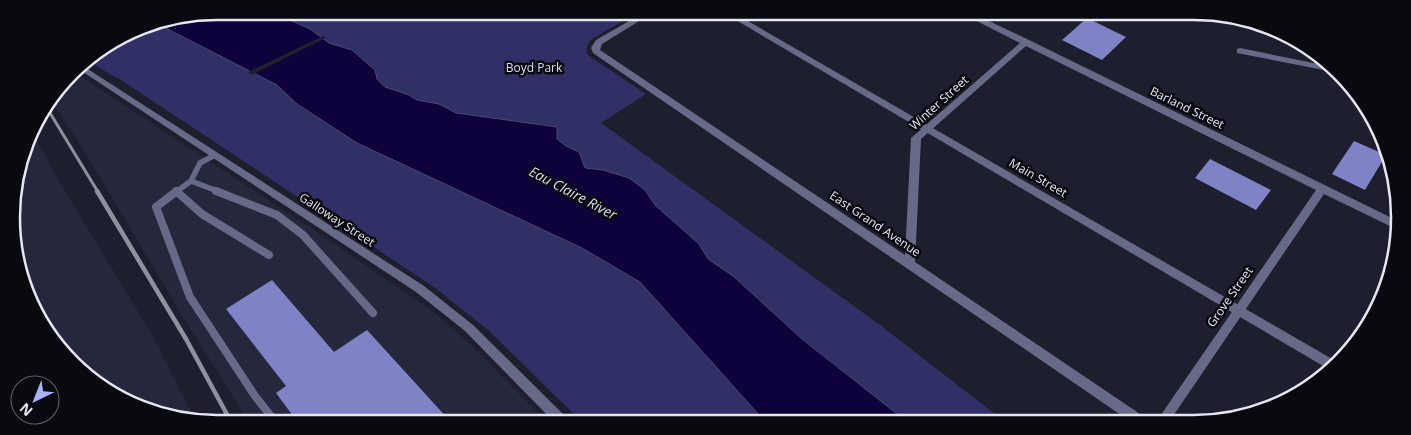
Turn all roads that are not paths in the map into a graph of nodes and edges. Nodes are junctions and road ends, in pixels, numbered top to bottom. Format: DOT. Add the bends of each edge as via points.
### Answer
graph roads {
  1 [pos="636,20"];
  2 [pos="740,20"];
  3 [pos="980,20"];
  4 [pos="1026,42"];
  5 [pos="1240,51"];
  6 [pos="1323,68"];
  7 [pos="86,70"];
  8 [pos="927,128"];
  9 [pos="215,155"];
  10 [pos="191,181"];
  11 [pos="1322,189"];
  12 [pos="176,191"];
  13 [pos="1391,223"];
  14 [pos="269,255"];
  15 [pos="910,263"];
  16 [pos="1238,310"];
  17 [pos="374,313"];
  18 [pos="1327,363"];
  19 [pos="270,415"];
  20 [pos="557,415"];
  21 [pos="1132,415"];
  22 [pos="1167,415"];
  1 -- 15 [label="street, East Grand Avenue" via="600,41 595,48 600,55"];
  2 -- 8 [label="street, Main Street"];
  3 -- 4 [label="street, Barland Street"];
  4 -- 8 [label="street, Winter Street"];
  4 -- 11 [label="street, Barland Street"];
  5 -- 6 [label="street"];
  7 -- 9 [label="street, Galloway Street"];
  8 -- 15 [label="street, Winter Street" via="916,138"];
  8 -- 16 [label="street, Main Street"];
  9 -- 10 [label="lane" via="200,163"];
  9 -- 20 [label="street, Galloway Street" via="420,289 469,328"];
  10 -- 12 [label="lane"];
  10 -- 17 [label="lane" via="277,215 303,235"];
  11 -- 13 [label="street, Barland Street"];
  11 -- 16 [label="street, Grove Street"];
  12 -- 14 [label="lane" via="202,214"];
  12 -- 19 [label="lane" via="156,207 190,297"];
  15 -- 21 [label="street, East Grand Avenue"];
  16 -- 18 [label="street, Main Street"];
  16 -- 22 [label="street, Grove Street"];
}
